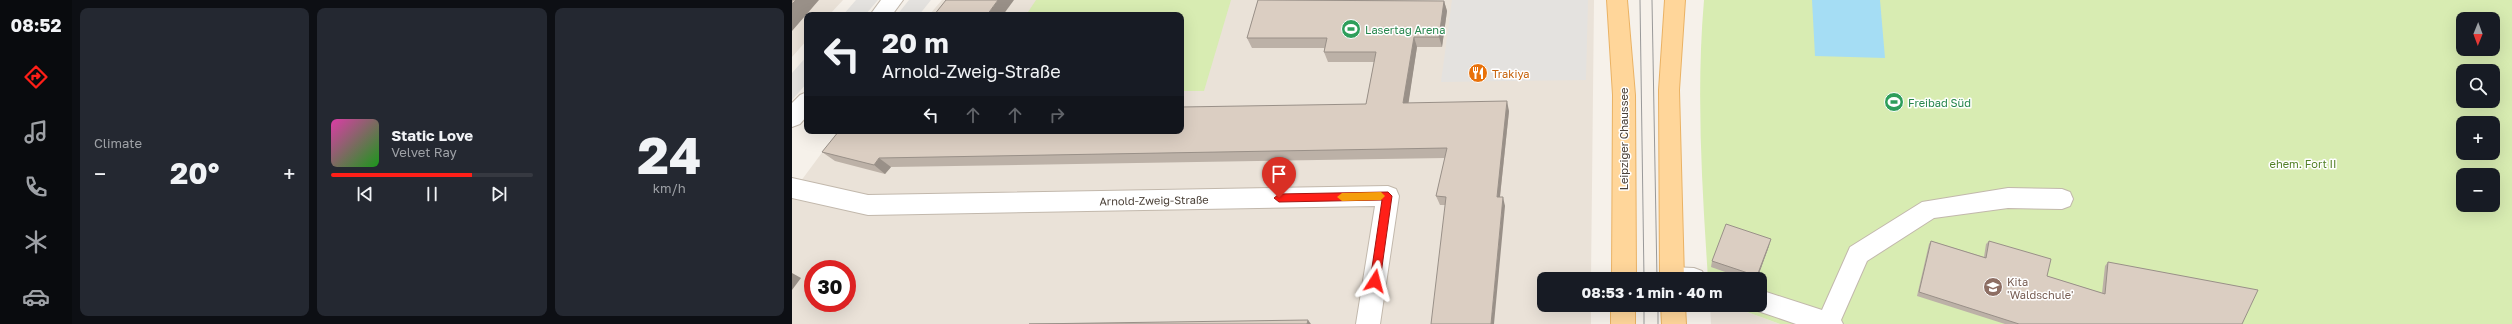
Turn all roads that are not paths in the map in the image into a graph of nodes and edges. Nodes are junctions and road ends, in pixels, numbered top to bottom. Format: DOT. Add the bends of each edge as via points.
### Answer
graph roads {
  1 [pos="893,0"];
  2 [pos="1617,0"];
  3 [pos="1675,0"];
  4 [pos="883,12"];
  5 [pos="804,104"];
  6 [pos="792,118"];
  7 [pos="792,188"];
  8 [pos="2062,199"];
  9 [pos="1624,272"];
  10 [pos="1680,272"];
  11 [pos="1767,303"];
  12 [pos="1623,312"];
  13 [pos="1673,312"];
  14 [pos="1368,324"];
  15 [pos="1623,324"];
  16 [pos="1674,324"];
  17 [pos="1830,324"];
  1 -- 4 [label="street"];
  2 -- 9 [label="main road, Leipziger Chaussee" via="1624,79"];
  3 -- 10 [label="main road" via="1669,90"];
  5 -- 6 [label="street"];
  7 -- 14 [label="street, Arnold-Zweig-Straße" via="868,205 1388,196"];
  8 -- 17 [label="street" via="2008,198 1930,209 1858,254"];
  11 -- 17 [label="street"];
  12 -- 15 [label="main road"];
  13 -- 16 [label="main road"];
}
